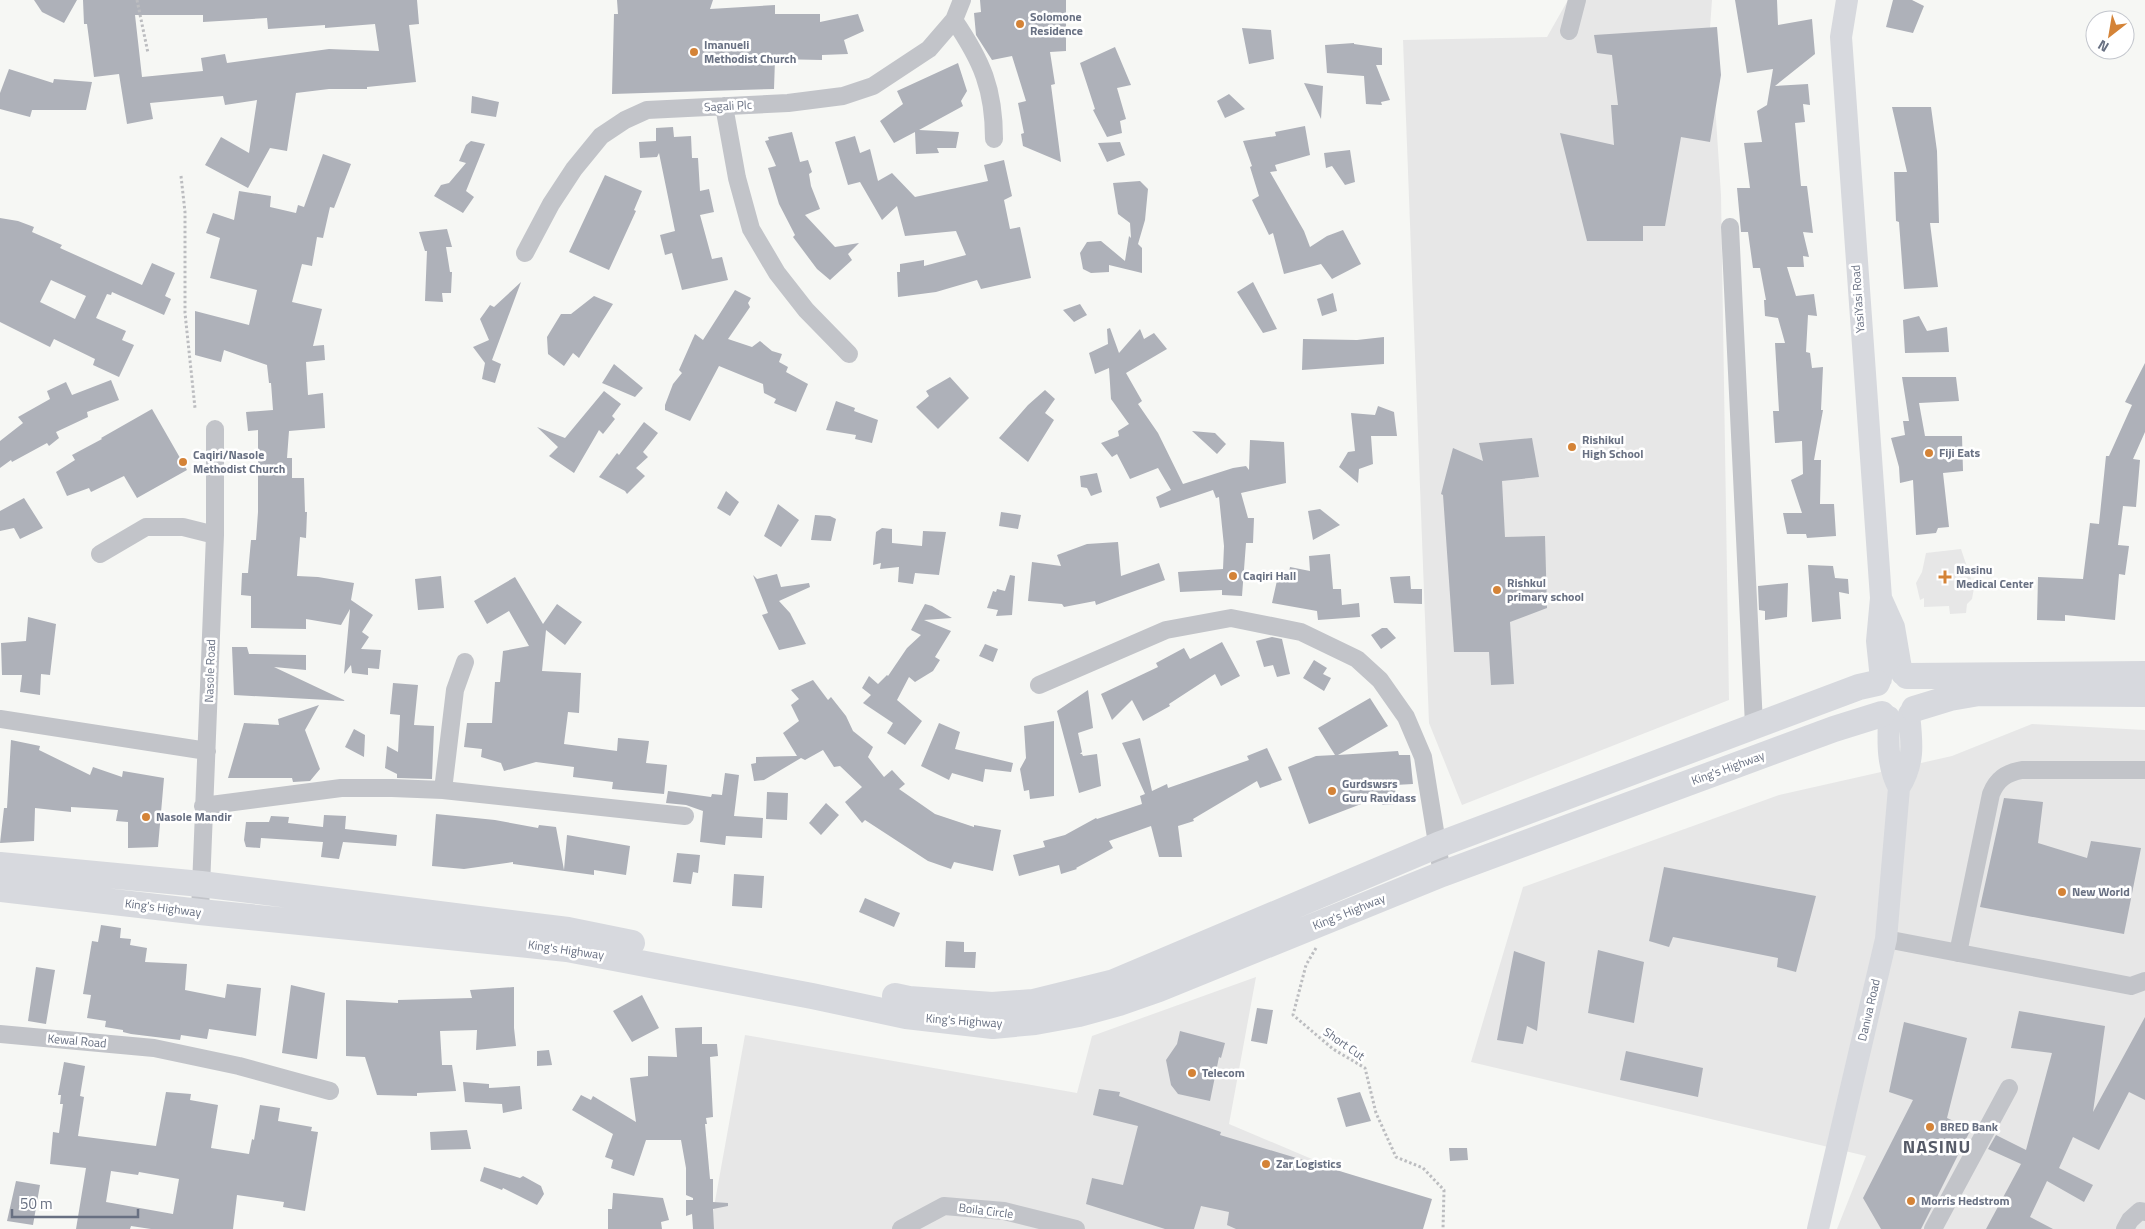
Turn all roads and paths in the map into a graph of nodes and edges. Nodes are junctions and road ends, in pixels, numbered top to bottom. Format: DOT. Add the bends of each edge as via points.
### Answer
graph roads {
  1 [pos="137,0"];
  2 [pos="962,0"];
  3 [pos="1577,0"];
  4 [pos="1847,0"];
  5 [pos="954,20"];
  6 [pos="1569,31"];
  7 [pos="148,53"];
  8 [pos="724,106"];
  9 [pos="994,139"];
  10 [pos="181,176"];
  11 [pos="1730,227"];
  12 [pos="525,253"];
  13 [pos="849,354"];
  14 [pos="195,408"];
  15 [pos="215,429"];
  16 [pos="215,536"];
  17 [pos="100,554"];
  18 [pos="465,662"];
  19 [pos="2145,674"];
  20 [pos="1892,678"];
  21 [pos="1039,685"];
  22 [pos="2145,694"];
  23 [pos="1898,713"];
  24 [pos="0,720"];
  25 [pos="1754,725"];
  26 [pos="207,750"];
  27 [pos="2145,770"];
  28 [pos="443,790"];
  29 [pos="203,806"];
  30 [pos="685,816"];
  31 [pos="1438,845"];
  32 [pos="0,865"];
  33 [pos="1442,874"];
  34 [pos="201,884"];
  35 [pos="0,889"];
  36 [pos="200,912"];
  37 [pos="1332,919"];
  38 [pos="1886,939"];
  39 [pos="1958,953"];
  40 [pos="2145,981"];
  41 [pos="0,1034"];
  42 [pos="2009,1088"];
  43 [pos="330,1091"];
  44 [pos="2145,1212"];
  45 [pos="902,1229"];
  46 [pos="1076,1229"];
  47 [pos="1443,1229"];
  48 [pos="1818,1229"];
  49 [pos="1932,1229"];
  50 [pos="2126,1229"];
  1 -- 7 [label="path"];
  2 -- 5 [label="street, Sagali Plc"];
  3 -- 6 [label="street"];
  4 -- 20 [label="main road, YasiYasi Road" via="1841,37 1881,598 1877,641"];
  5 -- 8 [label="street, Sagali Plc" via="929,49 873,86 843,96"];
  5 -- 9 [label="street" via="974,50 988,83 994,112"];
  8 -- 12 [label="street, Sagali Plc" via="647,110 601,136 551,204"];
  8 -- 13 [label="street" via="737,178 751,229 776,273"];
  10 -- 14 [label="path" via="185,313"];
  11 -- 25 [label="street"];
  15 -- 16 [label="street, Nasole Road"];
  16 -- 17 [label="street" via="183,527 146,526"];
  16 -- 26 [label="street, Nasole Road"];
  18 -- 28 [label="street" via="455,690"];
  19 -- 20 [label="highway, King's Highway"];
  20 -- 23 [label="highway" via="1874,691 1873,700 1876,708"];
  20 -- 23 [label="highway" via="1914,683 1918,691 1918,700"];
  20 -- 25 [label="highway, King's Highway"];
  21 -- 31 [label="street" via="1175,628 1231,618 1301,632 1357,659 1380,680 1406,717 1424,757"];
  22 -- 23 [label="highway, King's Highway" via="1979,693"];
  23 -- 33 [label="highway, King's Highway" via="1834,729"];
  23 -- 38 [label="main road, Daniva Road" via="1912,749 1908,774 1899,788"];
  24 -- 26 [label="street"];
  25 -- 31 [label="highway, King's Highway"];
  26 -- 29 [label="street, Nasole Road"];
  27 -- 39 [label="street" via="2022,770 2009,772 2001,778 1991,794"];
  28 -- 29 [label="street" via="341,788"];
  28 -- 30 [label="street"];
  29 -- 34 [label="street, Nasole Road"];
  31 -- 33 [label="street"];
  31 -- 34 [label="highway, King's Highway" via="1114,982 1033,1002 992,1005 910,999 568,930"];
  32 -- 34 [label="highway, King's Highway"];
  33 -- 37 [label="highway, King's Highway"];
  34 -- 36 [label="street, Nasole Road"];
  35 -- 36 [label="highway, King's Highway"];
  36 -- 37 [label="highway, King's Highway" via="567,949 906,1016 993,1026 1080,1014 1119,1003"];
  37 -- 47 [label="path, Short Cut" via="1306,965 1293,1015 1333,1048 1364,1068 1376,1112 1396,1157 1423,1168 1444,1190"];
  38 -- 39 [label="street"];
  38 -- 48 [label="main road, Daniva Road"];
  39 -- 40 [label="street" via="2131,986"];
  41 -- 43 [label="street, Kewal Road" via="154,1048 239,1066"];
  42 -- 49 [label="street"];
  44 -- 50 [label="street" via="2140,1211"];
  45 -- 46 [label="street, Boila Circle" via="944,1206 1004,1211"];
}
